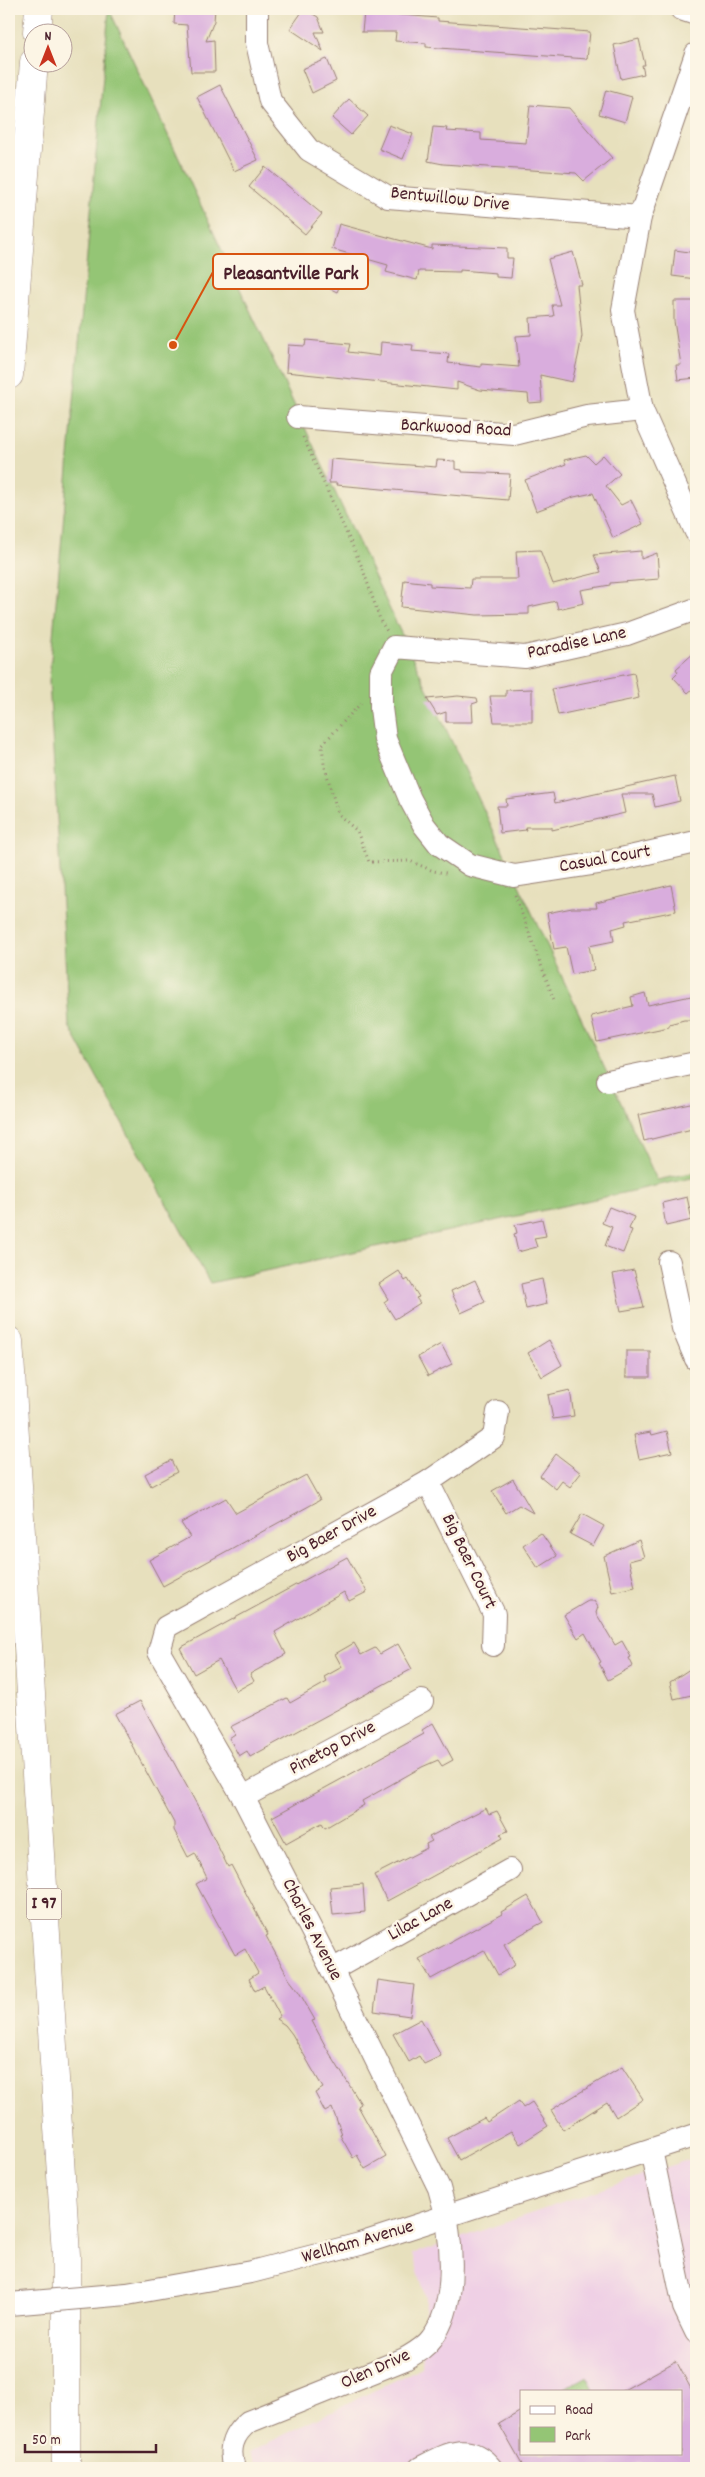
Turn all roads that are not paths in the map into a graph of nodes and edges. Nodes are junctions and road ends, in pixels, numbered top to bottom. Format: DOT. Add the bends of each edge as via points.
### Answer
graph roads {
  1 [pos="39,9"];
  2 [pos="257,9"];
  3 [pos="681,9"];
  4 [pos="696,14"];
  5 [pos="38,22"];
  6 [pos="696,54"];
  7 [pos="33,72"];
  8 [pos="640,217"];
  9 [pos="9,374"];
  10 [pos="642,410"];
  11 [pos="298,417"];
  12 [pos="696,532"];
  13 [pos="696,609"];
  14 [pos="696,842"];
  15 [pos="514,876"];
  16 [pos="696,1063"];
  17 [pos="608,1081"];
  18 [pos="669,1262"];
  19 [pos="9,1341"];
  20 [pos="696,1359"];
  21 [pos="498,1412"];
  22 [pos="428,1482"];
  23 [pos="492,1645"];
  24 [pos="159,1652"];
  25 [pos="422,1701"];
  26 [pos="243,1798"];
  27 [pos="510,1870"];
  28 [pos="332,1970"];
  29 [pos="696,2135"];
  30 [pos="651,2150"];
  31 [pos="448,2216"];
  32 [pos="9,2304"];
  33 [pos="696,2332"];
  34 [pos="433,2465"];
  35 [pos="66,2468"];
  36 [pos="234,2468"];
  37 [pos="491,2468"];
  1 -- 5 [label="highway"];
  2 -- 8 [label="street, Bentwillow Drive" via="257,44 270,101 309,150 388,197"];
  3 -- 4 [label="street"];
  6 -- 8 [label="street"];
  7 -- 9 [label="highway"];
  8 -- 10 [label="street" via="623,310"];
  10 -- 11 [label="street, Barkwood Road" via="587,416 514,434"];
  10 -- 12 [label="street"];
  13 -- 15 [label="street, Paradise Lane" via="627,634 525,657 394,647 381,672 381,708 385,739 410,799 439,844 470,865"];
  14 -- 15 [label="street, Casual Court" via="612,861"];
  16 -- 17 [label="street"];
  18 -- 20 [label="street" via="683,1328"];
  19 -- 35 [label="highway, I 97" via="65,2245"];
  21 -- 22 [label="street, Big Baer Drive" via="494,1438"];
  22 -- 23 [label="street, Big Baer Court" via="494,1614"];
  22 -- 24 [label="street, Big Baer Drive" via="166,1626"];
  24 -- 26 [label="street, Charles Avenue"];
  25 -- 26 [label="street, Pinetop Drive"];
  26 -- 28 [label="street, Charles Avenue"];
  27 -- 28 [label="street, Lilac Lane"];
  28 -- 31 [label="street, Charles Avenue" via="439,2188"];
  29 -- 30 [label="street, Wellham Avenue"];
  30 -- 31 [label="street, Wellham Avenue"];
  30 -- 33 [label="street" via="684,2307"];
  31 -- 32 [label="street, Wellham Avenue, bridge" via="360,2244 213,2280 127,2294"];
  31 -- 36 [label="street, Olen Drive" via="448,2302 433,2338 405,2359 248,2422 234,2437 231,2452"];
  34 -- 37 [label="street" via="450,2453 462,2451 475,2454"];
}
